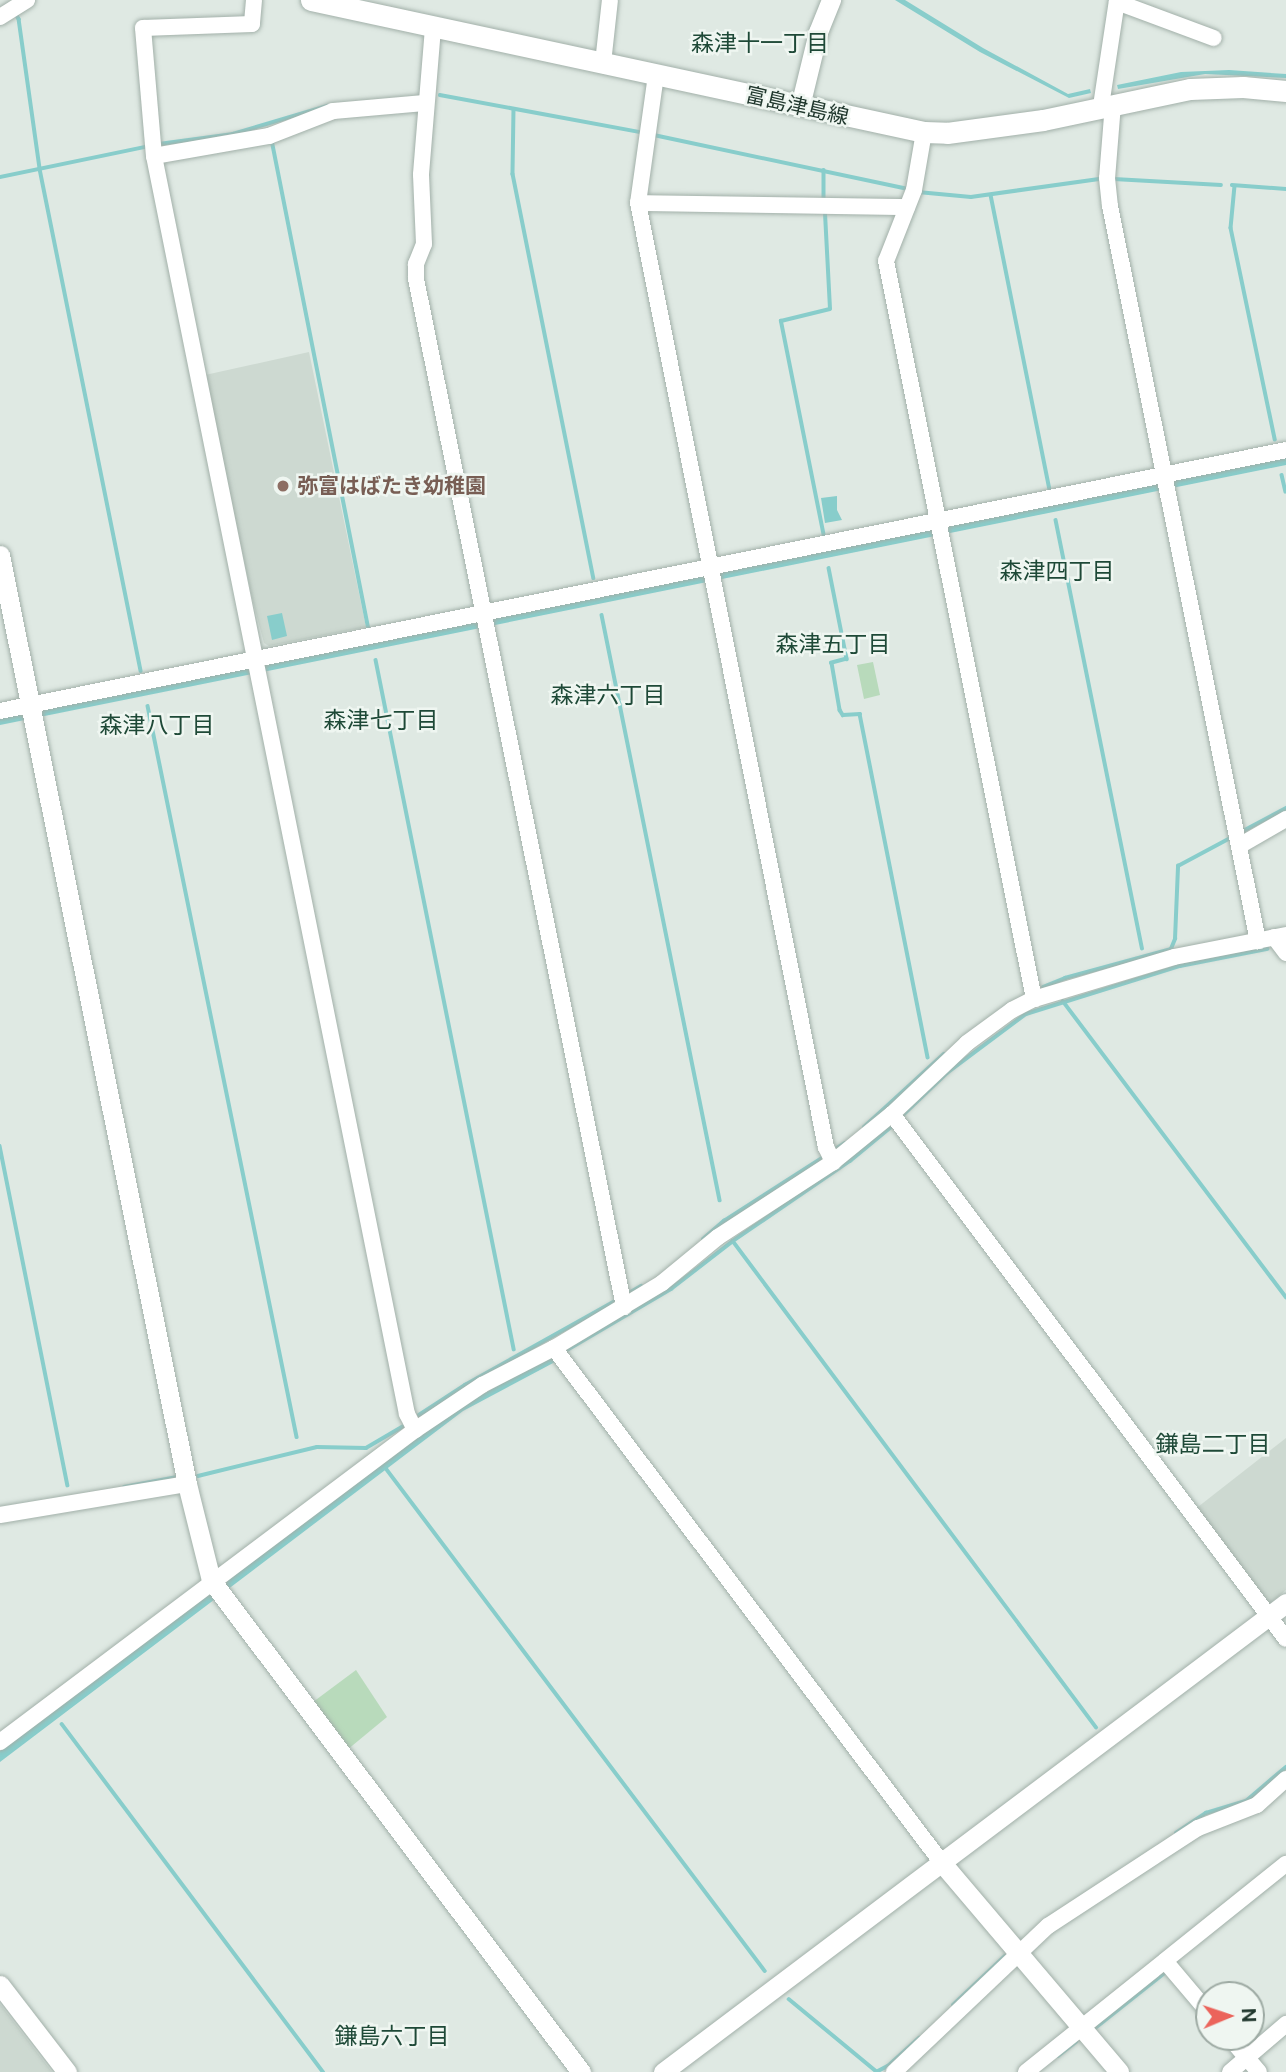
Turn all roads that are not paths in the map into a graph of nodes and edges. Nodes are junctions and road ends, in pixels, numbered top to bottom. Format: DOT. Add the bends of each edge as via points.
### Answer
graph roads {
  1 [pos="27,0"];
  2 [pos="254,0"];
  3 [pos="311,0"];
  4 [pos="610,0"];
  5 [pos="831,0"];
  6 [pos="1117,1"];
  7 [pos="364,6"];
  8 [pos="0,17"];
  9 [pos="432,27"];
  10 [pos="1214,38"];
  11 [pos="603,63"];
  12 [pos="656,75"];
  13 [pos="1286,91"];
  14 [pos="425,103"];
  15 [pos="1107,105"];
  16 [pos="800,106"];
  17 [pos="924,132"];
  18 [pos="154,156"];
  19 [pos="638,204"];
  20 [pos="907,207"];
  21 [pos="1286,450"];
  22 [pos="1166,480"];
  23 [pos="939,527"];
  24 [pos="0,555"];
  25 [pos="712,565"];
  26 [pos="483,619"];
  27 [pos="259,664"];
  28 [pos="0,711"];
  29 [pos="32,714"];
  30 [pos="1286,820"];
  31 [pos="1239,846"];
  32 [pos="1272,937"];
  33 [pos="1286,953"];
  34 [pos="1034,999"];
  35 [pos="892,1114"];
  36 [pos="833,1162"];
  37 [pos="624,1307"];
  38 [pos="554,1348"];
  39 [pos="415,1430"];
  40 [pos="187,1484"];
  41 [pos="0,1515"];
  42 [pos="217,1588"];
  43 [pos="1286,1603"];
  44 [pos="1269,1617"];
  45 [pos="1286,1639"];
  46 [pos="0,1742"];
  47 [pos="1286,1779"];
  48 [pos="942,1863"];
  49 [pos="1286,1864"];
  50 [pos="1020,1954"];
  51 [pos="1165,1961"];
  52 [pos="0,1984"];
  53 [pos="1195,1996"];
  54 [pos="1286,2024"];
  55 [pos="1081,2028"];
  56 [pos="1241,2051"];
  57 [pos="1247,2058"];
  58 [pos="67,2072"];
  59 [pos="581,2072"];
  60 [pos="663,2072"];
  61 [pos="894,2072"];
  62 [pos="1026,2072"];
  63 [pos="1119,2072"];
  64 [pos="1230,2072"];
  65 [pos="1259,2072"];
  1 -- 8 [label="street"];
  2 -- 18 [label="street" via="252,24 143,27"];
  3 -- 7 [label="main road, 富島津島線"];
  4 -- 11 [label="street"];
  5 -- 16 [label="street"];
  6 -- 10 [label="street"];
  6 -- 15 [label="street"];
  7 -- 9 [label="main road, 富島津島線"];
  9 -- 11 [label="main road, 富島津島線"];
  9 -- 14 [label="street"];
  11 -- 12 [label="main road, 富島津島線"];
  12 -- 16 [label="main road, 富島津島線"];
  12 -- 19 [label="street"];
  13 -- 15 [label="main road, 富島津島線" via="1190,89"];
  14 -- 18 [label="street" via="333,111 269,136"];
  14 -- 26 [label="street" via="424,244 416,279"];
  15 -- 17 [label="main road, 富島津島線" via="982,129"];
  15 -- 22 [label="street" via="1110,206"];
  16 -- 17 [label="main road, 富島津島線"];
  17 -- 20 [label="street"];
  18 -- 27 [label="street"];
  19 -- 20 [label="street"];
  19 -- 25 [label="street"];
  20 -- 23 [label="street" via="886,261"];
  21 -- 22 [label="street"];
  22 -- 23 [label="street"];
  22 -- 31 [label="street"];
  23 -- 25 [label="street"];
  23 -- 34 [label="street"];
  24 -- 29 [label="street"];
  25 -- 26 [label="street"];
  25 -- 36 [label="street" via="826,1147"];
  26 -- 27 [label="street"];
  26 -- 37 [label="street"];
  27 -- 29 [label="street"];
  27 -- 39 [label="street" via="407,1414"];
  28 -- 29 [label="street"];
  29 -- 40 [label="street"];
  30 -- 31 [label="street"];
  31 -- 32 [label="street"];
  32 -- 33 [label="street"];
  32 -- 34 [label="street" via="1174,957"];
  34 -- 35 [label="street" via="967,1043"];
  35 -- 36 [label="street"];
  35 -- 44 [label="street"];
  36 -- 37 [label="street" via="718,1237"];
  37 -- 38 [label="street"];
  38 -- 39 [label="street" via="482,1385"];
  38 -- 48 [label="street"];
  39 -- 42 [label="street"];
  40 -- 41 [label="street"];
  40 -- 42 [label="street"];
  42 -- 46 [label="street"];
  42 -- 59 [label="street"];
  43 -- 44 [label="street"];
  44 -- 45 [label="street"];
  44 -- 48 [label="street"];
  47 -- 50 [label="street" via="1257,1805 1198,1828 1048,1926"];
  48 -- 50 [label="street"];
  48 -- 60 [label="street"];
  49 -- 51 [label="street"];
  50 -- 55 [label="street"];
  50 -- 61 [label="street"];
  51 -- 53 [label="street"];
  51 -- 55 [label="street"];
  52 -- 58 [label="street"];
  54 -- 57 [label="street"];
  55 -- 62 [label="street"];
  55 -- 63 [label="street"];
  56 -- 57 [label="street"];
  57 -- 64 [label="street"];
  57 -- 65 [label="street"];
}
